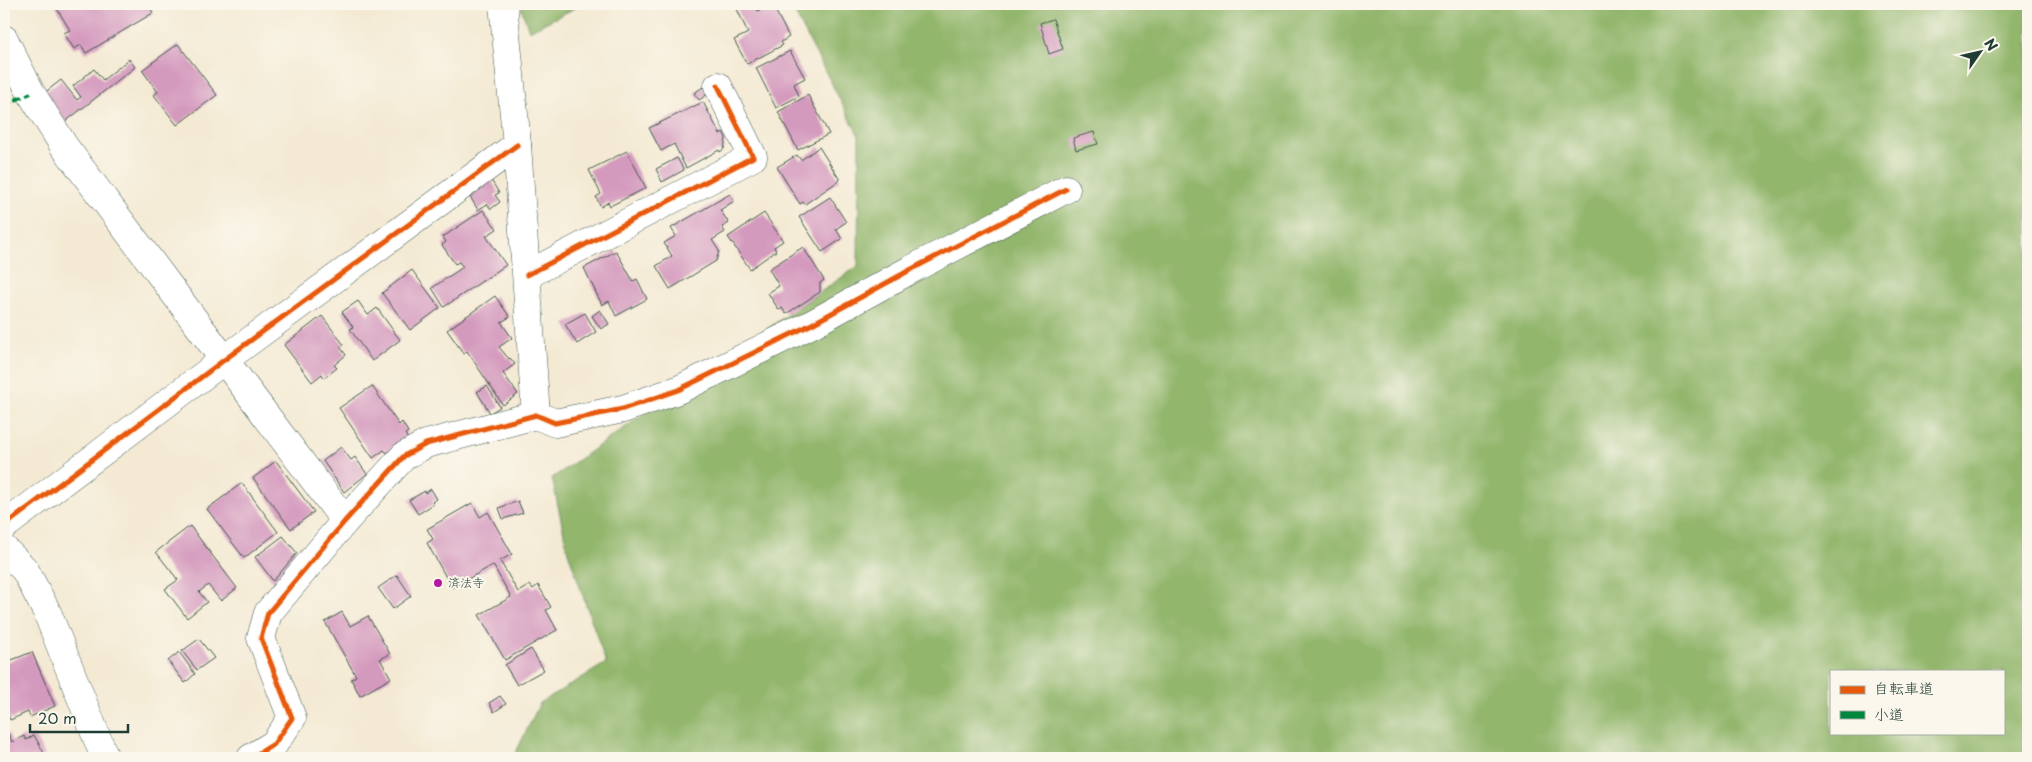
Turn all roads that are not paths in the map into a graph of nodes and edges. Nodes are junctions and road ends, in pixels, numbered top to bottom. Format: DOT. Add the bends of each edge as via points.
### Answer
graph roads {
  1 [pos="503,4"];
  2 [pos="4,39"];
  3 [pos="718,86"];
  4 [pos="517,144"];
  5 [pos="1066,189"];
  6 [pos="527,275"];
  7 [pos="224,360"];
  8 [pos="536,415"];
  9 [pos="345,521"];
  10 [pos="4,526"];
  11 [pos="4,549"];
  12 [pos="105,758"];
  13 [pos="251,758"];
  1 -- 4 [label="street"];
  2 -- 7 [label="street" via="31,93 64,146"];
  3 -- 6 [label="street" via="753,157"];
  4 -- 6 [label="street"];
  4 -- 7 [label="street"];
  5 -- 8 [label="street" via="812,324 678,390 623,409 555,423"];
  6 -- 8 [label="street"];
  7 -- 9 [label="street"];
  7 -- 10 [label="street"];
  8 -- 9 [label="street" via="426,444 404,456"];
  9 -- 13 [label="street" via="268,613 261,638 292,718 274,744"];
  11 -- 12 [label="street" via="25,570 47,612"];
}
